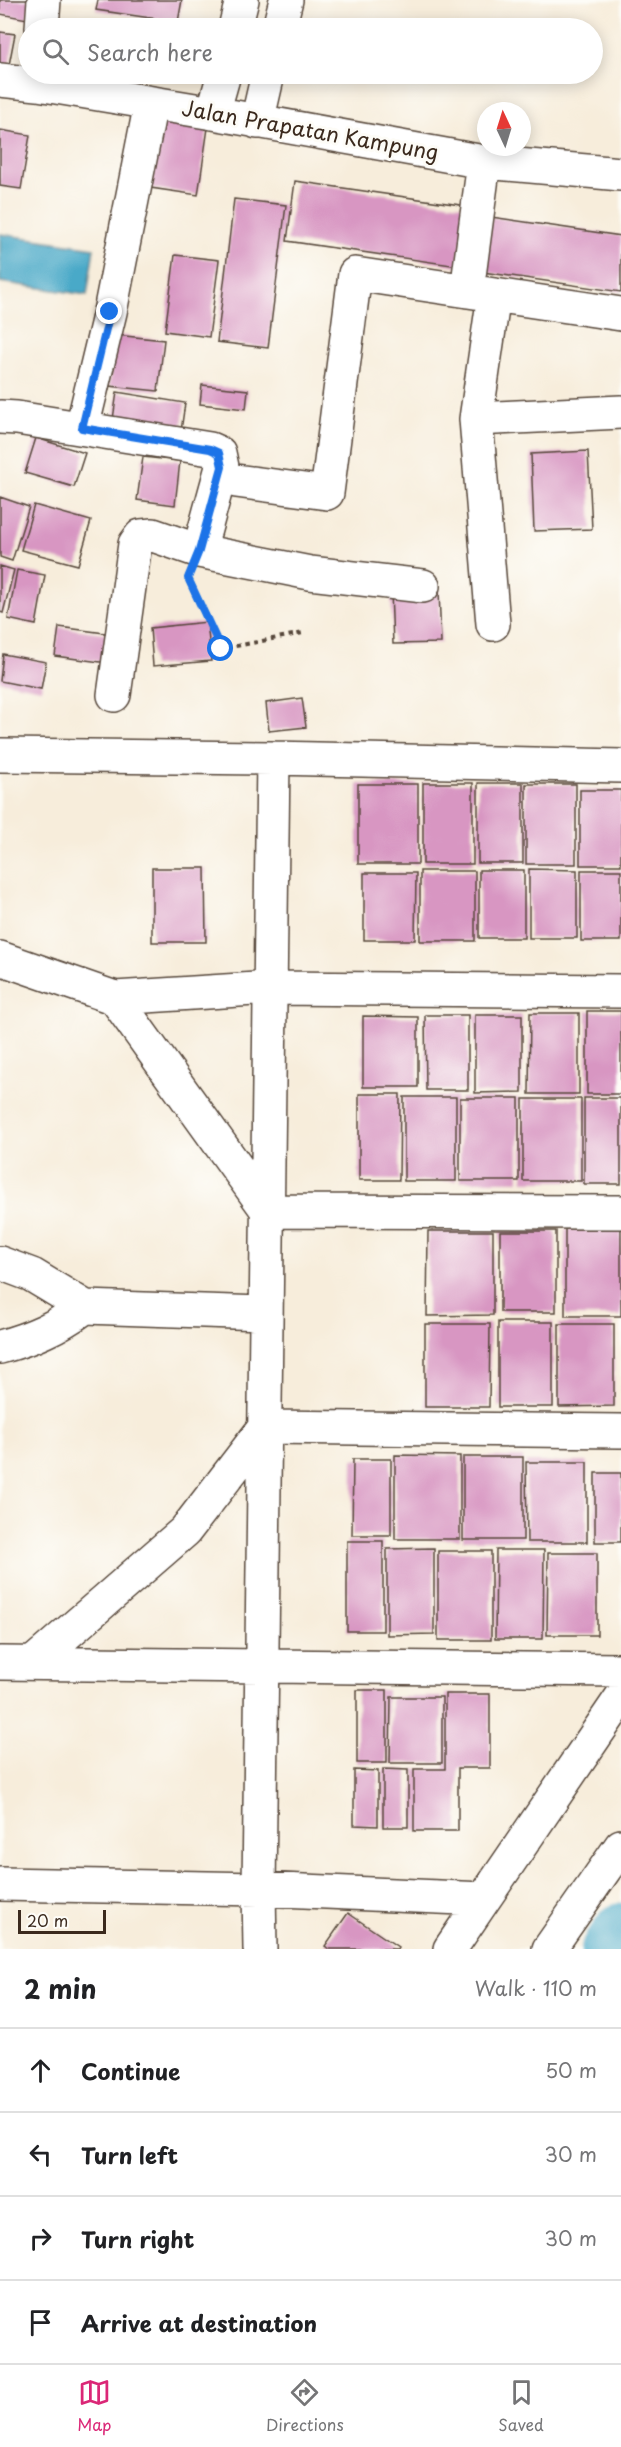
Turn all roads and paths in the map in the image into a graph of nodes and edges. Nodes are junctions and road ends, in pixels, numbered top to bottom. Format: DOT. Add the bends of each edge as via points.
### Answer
graph roads {
  1 [pos="45,0"];
  2 [pos="242,0"];
  3 [pos="286,0"];
  4 [pos="43,18"];
  5 [pos="238,18"];
  6 [pos="282,18"];
  7 [pos="0,80"];
  8 [pos="18,80"];
  9 [pos="62,84"];
  10 [pos="221,84"];
  11 [pos="266,84"];
  12 [pos="152,103"];
  13 [pos="213,113"];
  14 [pos="257,122"];
  15 [pos="484,162"];
  16 [pos="621,174"];
  17 [pos="481,293"];
  18 [pos="621,314"];
  19 [pos="621,412"];
  20 [pos="0,417"];
  21 [pos="476,419"];
  22 [pos="82,428"];
  23 [pos="236,481"];
  24 [pos="199,551"];
  25 [pos="423,586"];
  26 [pos="493,624"];
  27 [pos="303,633"];
  28 [pos="114,695"];
  29 [pos="0,755"];
  30 [pos="273,758"];
  31 [pos="621,766"];
  32 [pos="0,958"];
  33 [pos="271,988"];
  34 [pos="621,991"];
  35 [pos="115,998"];
  36 [pos="267,1211"];
  37 [pos="621,1212"];
  38 [pos="0,1263"];
  39 [pos="85,1307"];
  40 [pos="266,1313"];
  41 [pos="0,1347"];
  42 [pos="265,1427"];
  43 [pos="621,1431"];
  44 [pos="0,1663"];
  45 [pos="33,1663"];
  46 [pos="262,1666"];
  47 [pos="621,1670"];
  48 [pos="621,1698"];
  49 [pos="621,1846"];
  50 [pos="0,1884"];
  51 [pos="258,1889"];
  52 [pos="484,1899"];
  53 [pos="260,1949"];
  54 [pos="450,1949"];
  55 [pos="549,1949"];
  1 -- 4 [label="street"];
  2 -- 5 [label="street"];
  3 -- 6 [label="street"];
  7 -- 8 [label="street, Jalan Prapatan Kampung"];
  9 -- 12 [label="street, Jalan Prapatan Kampung"];
  10 -- 13 [label="street"];
  11 -- 14 [label="street"];
  12 -- 13 [label="street, Jalan Prapatan Kampung"];
  12 -- 22 [label="street"];
  13 -- 14 [label="street, Jalan Prapatan Kampung"];
  14 -- 15 [label="street, Jalan Prapatan Kampung"];
  15 -- 16 [label="street, Jalan Prapatan Kampung"];
  15 -- 17 [label="street"];
  17 -- 18 [label="street"];
  17 -- 21 [label="street"];
  17 -- 23 [label="street" via="355,274 327,493"];
  19 -- 21 [label="street"];
  20 -- 22 [label="street"];
  21 -- 26 [label="street"];
  22 -- 24 [label="street" via="219,453 222,467"];
  24 -- 25 [label="street" via="310,573"];
  24 -- 27 [label="path" via="188,578 221,649"];
  24 -- 28 [label="street" via="153,535 141,536 135,544"];
  29 -- 30 [label="street"];
  30 -- 31 [label="street"];
  30 -- 33 [label="street"];
  32 -- 35 [label="street"];
  33 -- 34 [label="street"];
  33 -- 35 [label="street"];
  33 -- 36 [label="street"];
  35 -- 36 [label="street"];
  36 -- 37 [label="street"];
  36 -- 40 [label="street"];
  38 -- 39 [label="street" via="32,1275"];
  39 -- 40 [label="street"];
  39 -- 41 [label="street" via="58,1326"];
  40 -- 42 [label="street"];
  42 -- 43 [label="street"];
  42 -- 45 [label="street" via="186,1531"];
  42 -- 46 [label="street"];
  44 -- 45 [label="street"];
  45 -- 46 [label="street"];
  46 -- 47 [label="street"];
  46 -- 51 [label="street"];
  48 -- 52 [label="street"];
  49 -- 55 [label="street"];
  50 -- 51 [label="street"];
  51 -- 52 [label="street"];
  51 -- 53 [label="street"];
  52 -- 54 [label="street"];
}
